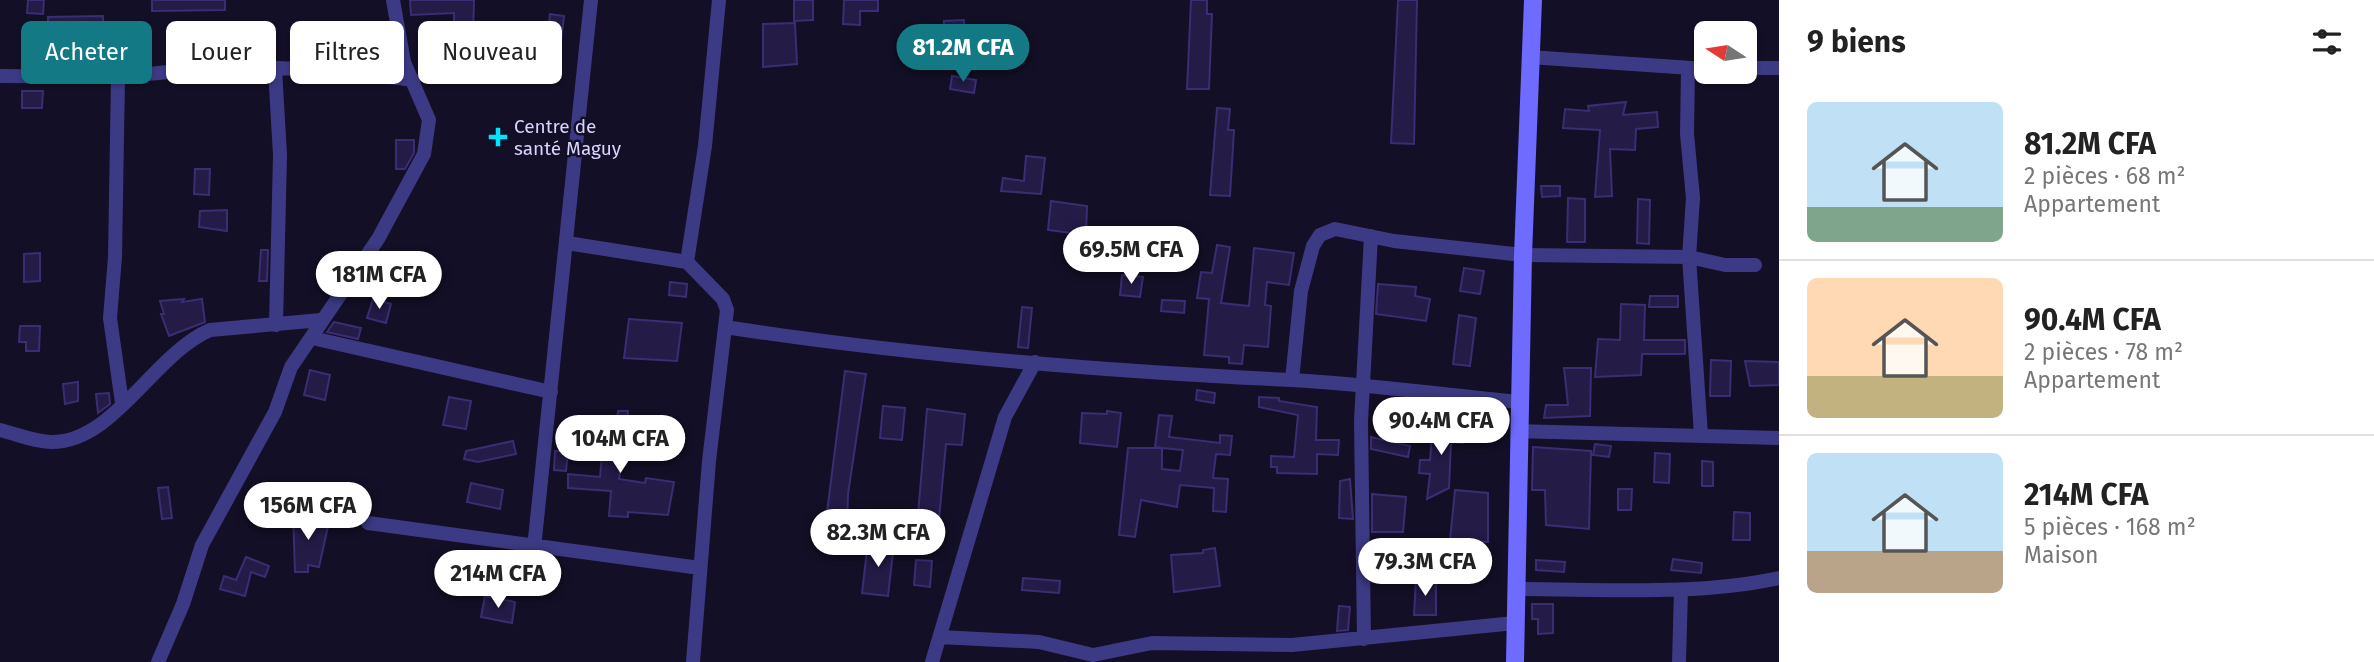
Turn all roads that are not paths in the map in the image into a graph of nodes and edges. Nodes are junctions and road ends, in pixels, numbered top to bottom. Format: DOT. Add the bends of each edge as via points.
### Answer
graph roads {
  1 [pos="393,0"];
  2 [pos="591,0"];
  3 [pos="719,0"];
  4 [pos="1533,0"];
  5 [pos="1529,57"];
  6 [pos="1757,68"];
  7 [pos="1779,68"];
  8 [pos="276,69"];
  9 [pos="1688,69"];
  10 [pos="1694,69"];
  11 [pos="0,76"];
  12 [pos="21,76"];
  13 [pos="413,80"];
  14 [pos="118,84"];
  15 [pos="274,84"];
  16 [pos="1371,236"];
  17 [pos="567,243"];
  18 [pos="1523,255"];
  19 [pos="1689,257"];
  20 [pos="687,262"];
  21 [pos="1755,265"];
  22 [pos="321,320"];
  23 [pos="276,325"];
  24 [pos="725,327"];
  25 [pos="312,338"];
  26 [pos="1035,362"];
  27 [pos="1292,380"];
  28 [pos="1363,388"];
  29 [pos="551,391"];
  30 [pos="1519,402"];
  31 [pos="122,403"];
  32 [pos="0,430"];
  33 [pos="1520,431"];
  34 [pos="1701,435"];
  35 [pos="1779,438"];
  36 [pos="368,523"];
  37 [pos="534,548"];
  38 [pos="700,568"];
  39 [pos="1779,578"];
  40 [pos="1517,589"];
  41 [pos="1681,590"];
  42 [pos="1515,623"];
  43 [pos="940,637"];
  44 [pos="1364,639"];
  45 [pos="1093,659"];
  46 [pos="158,662"];
  47 [pos="693,662"];
  48 [pos="932,662"];
  49 [pos="1515,662"];
  50 [pos="1679,662"];
  1 -- 13 [label="street" via="404,62"];
  2 -- 17 [label="street"];
  3 -- 20 [label="street" via="705,146"];
  4 -- 5 [label="main road"];
  5 -- 9 [label="street"];
  5 -- 18 [label="main road"];
  6 -- 7 [label="street"];
  8 -- 13 [label="street" via="345,71"];
  9 -- 10 [label="street"];
  9 -- 19 [label="street" via="1687,134 1693,198"];
  11 -- 12 [label="street"];
  13 -- 22 [label="street" via="429,120 424,154 378,239"];
  14 -- 31 [label="street" via="110,317"];
  15 -- 23 [label="street" via="280,155"];
  16 -- 18 [label="street"];
  16 -- 27 [label="street" via="1335,229 1320,235 1313,246 1301,292"];
  16 -- 28 [label="street"];
  17 -- 20 [label="street"];
  17 -- 29 [label="street"];
  18 -- 19 [label="street"];
  18 -- 30 [label="main road"];
  19 -- 21 [label="street" via="1725,265"];
  19 -- 34 [label="street"];
  20 -- 24 [label="street" via="723,299"];
  22 -- 23 [label="street"];
  22 -- 25 [label="street"];
  23 -- 31 [label="street" via="210,330 199,335"];
  24 -- 26 [label="street" via="850,346"];
  24 -- 38 [label="street"];
  25 -- 29 [label="street"];
  25 -- 46 [label="street" via="291,367 275,412 202,545"];
  26 -- 27 [label="street" via="1152,375"];
  26 -- 43 [label="street" via="1004,417"];
  27 -- 28 [label="street"];
  28 -- 30 [label="street"];
  28 -- 44 [label="street"];
  29 -- 37 [label="street"];
  30 -- 33 [label="main road"];
  31 -- 32 [label="street" via="106,420 76,439 40,441"];
  33 -- 34 [label="street"];
  33 -- 40 [label="main road"];
  34 -- 35 [label="street"];
  36 -- 37 [label="street"];
  37 -- 38 [label="street"];
  38 -- 47 [label="street"];
  39 -- 41 [label="street"];
  40 -- 41 [label="street"];
  40 -- 42 [label="main road"];
  41 -- 50 [label="street"];
  42 -- 44 [label="street"];
  42 -- 49 [label="main road"];
  43 -- 45 [label="street" via="1039,642"];
  43 -- 48 [label="street"];
  44 -- 45 [label="street" via="1292,645 1152,643"];
}
